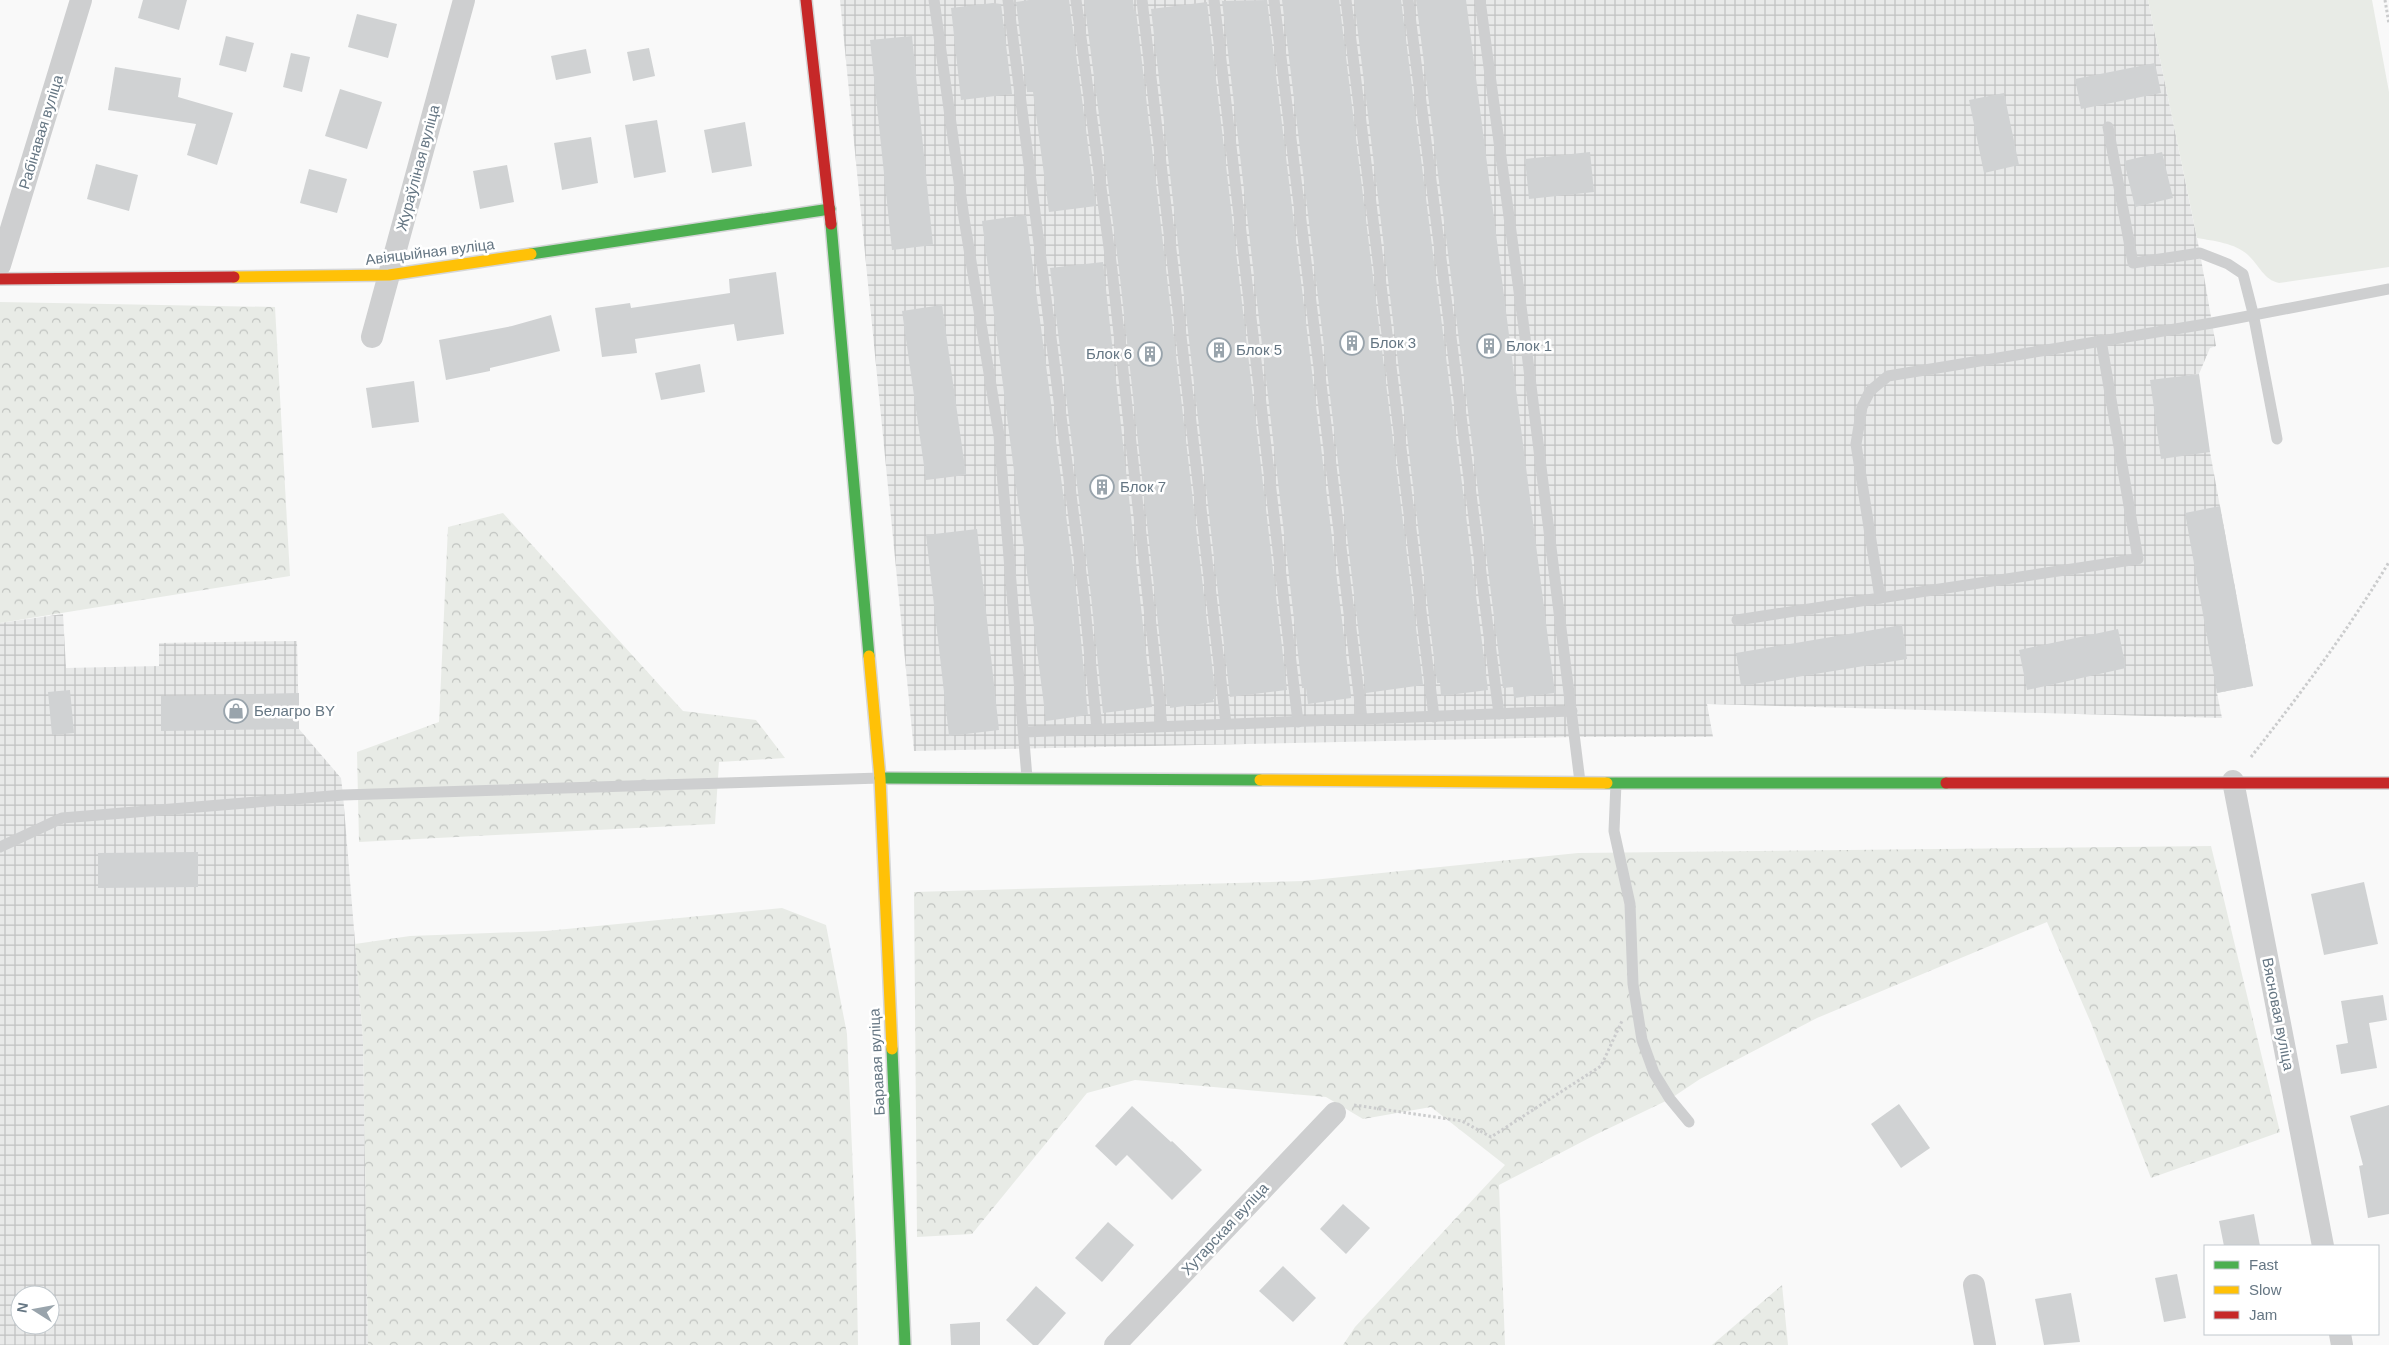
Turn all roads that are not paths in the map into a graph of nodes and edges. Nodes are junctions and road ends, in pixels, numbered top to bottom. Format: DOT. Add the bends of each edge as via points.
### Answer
graph roads {
  1 [pos="81,0"];
  2 [pos="464,0"];
  3 [pos="806,0"];
  4 [pos="934,0"];
  5 [pos="1008,0"];
  6 [pos="1076,0"];
  7 [pos="1142,0"];
  8 [pos="1214,0"];
  9 [pos="1274,0"];
  10 [pos="1346,0"];
  11 [pos="1408,0"];
  12 [pos="1480,0"];
  13 [pos="2108,127"];
  14 [pos="830,209"];
  15 [pos="0,264"];
  16 [pos="389,275"];
  17 [pos="0,279"];
  18 [pos="2389,289"];
  19 [pos="2253,314"];
  20 [pos="372,337"];
  21 [pos="2101,340"];
  22 [pos="2277,439"];
  23 [pos="1880,598"];
  24 [pos="1737,620"];
  25 [pos="1572,711"];
  26 [pos="1499,714"];
  27 [pos="1434,717"];
  28 [pos="1362,719"];
  29 [pos="1298,722"];
  30 [pos="1226,724"];
  31 [pos="1162,726"];
  32 [pos="1096,729"];
  33 [pos="1024,732"];
  34 [pos="880,778"];
  35 [pos="1027,778"];
  36 [pos="2233,781"];
  37 [pos="1580,782"];
  38 [pos="1616,783"];
  39 [pos="2389,783"];
  40 [pos="0,847"];
  41 [pos="1335,1113"];
  42 [pos="1689,1122"];
  43 [pos="2323,1245"];
  44 [pos="1974,1285"];
  45 [pos="905,1345"];
  46 [pos="1115,1345"];
  47 [pos="1985,1345"];
  1 -- 15 [label="street, Рабінавая вуліца"];
  2 -- 16 [label="street, Жураўліная вуліца"];
  3 -- 14 [label="street, Баравая вуліца"];
  4 -- 33 [label="lane" via="964,218 999,435"];
  5 -- 32 [label="lane" via="1084,597"];
  6 -- 31 [label="lane" via="1112,270"];
  7 -- 30 [label="lane"];
  8 -- 29 [label="lane"];
  9 -- 28 [label="lane"];
  10 -- 27 [label="lane"];
  11 -- 26 [label="lane"];
  12 -- 25 [label="lane"];
  13 -- 19 [label="lane" via="2133,263 2200,253 2228,264 2243,274"];
  14 -- 16 [label="street, Авіяцыйная вуліца"];
  14 -- 34 [label="street, Баравая вуліца"];
  16 -- 17 [label="street, Авіяцыйная вуліца"];
  16 -- 20 [label="street, Жураўліная вуліца"];
  18 -- 19 [label="lane"];
  19 -- 21 [label="lane"];
  19 -- 22 [label="lane"];
  21 -- 23 [label="lane" via="1888,376 1870,391 1862,407 1856,444"];
  21 -- 23 [label="lane" via="2138,559"];
  23 -- 24 [label="lane"];
  25 -- 26 [label="lane"];
  25 -- 37 [label="lane"];
  26 -- 27 [label="lane"];
  27 -- 28 [label="lane"];
  28 -- 29 [label="lane"];
  29 -- 30 [label="lane"];
  30 -- 31 [label="lane"];
  31 -- 32 [label="lane"];
  32 -- 33 [label="lane"];
  33 -- 35 [label="lane"];
  34 -- 35 [label="street"];
  34 -- 40 [label="lane" via="334,796 62,818"];
  34 -- 45 [label="street, Баравая вуліца"];
  35 -- 37 [label="street"];
  36 -- 38 [label="street"];
  36 -- 39 [label="street"];
  36 -- 43 [label="street, Вясновая вуліца"];
  37 -- 38 [label="street"];
  38 -- 42 [label="lane" via="1614,831 1630,904 1633,984 1642,1040 1654,1073"];
  41 -- 46 [label="street, Хутарская вуліца"];
  44 -- 47 [label="street"];
}
